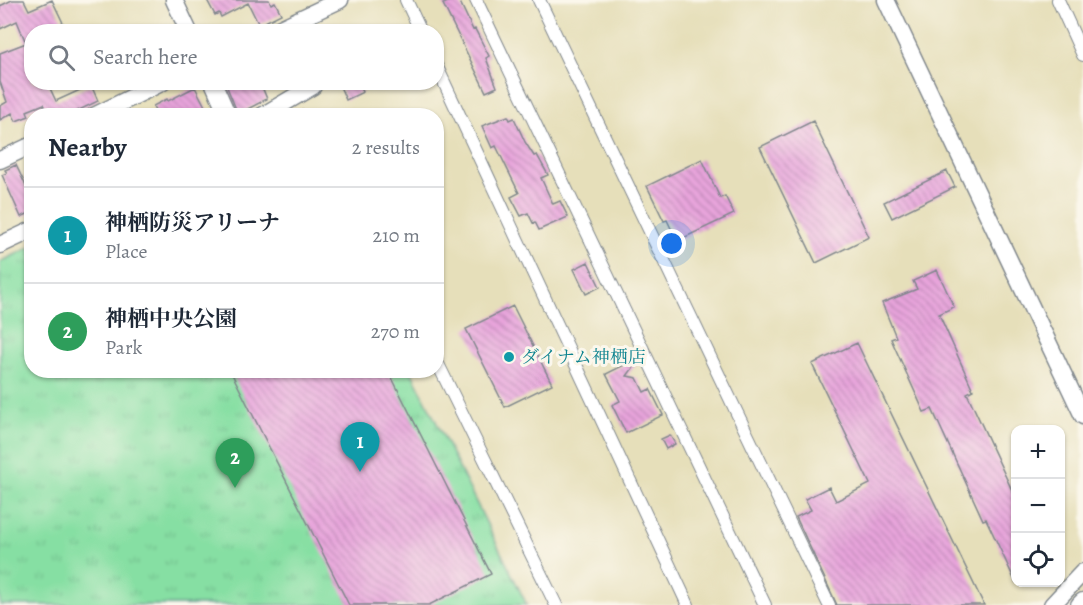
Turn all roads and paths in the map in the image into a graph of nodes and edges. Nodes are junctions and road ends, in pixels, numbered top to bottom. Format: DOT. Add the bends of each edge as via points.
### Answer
graph roads {
  1 [pos="174,0"];
  2 [pos="340,0"];
  3 [pos="406,0"];
  4 [pos="476,0"];
  5 [pos="539,0"];
  6 [pos="886,0"];
  7 [pos="1058,0"];
  8 [pos="185,24"];
  9 [pos="289,24"];
  10 [pos="417,24"];
  11 [pos="1083,54"];
  12 [pos="444,82"];
  13 [pos="147,90"];
  14 [pos="217,90"];
  15 [pos="306,90"];
  16 [pos="110,108"];
  17 [pos="224,108"];
  18 [pos="276,108"];
  19 [pos="24,149"];
  20 [pos="0,160"];
  21 [pos="24,234"];
  22 [pos="0,245"];
  23 [pos="444,376"];
  24 [pos="1083,416"];
  25 [pos="1083,572"];
  26 [pos="1083,601"];
  27 [pos="556,605"];
  28 [pos="688,605"];
  29 [pos="765,605"];
  30 [pos="829,605"];
  31 [pos="1052,605"];
  32 [pos="1079,605"];
  1 -- 8 [label="street"];
  2 -- 9 [label="street"];
  3 -- 10 [label="street"];
  4 -- 29 [label="street"];
  5 -- 30 [label="street"];
  6 -- 24 [label="street"];
  7 -- 11 [label="street"];
  12 -- 28 [label="street"];
  13 -- 16 [label="street"];
  14 -- 17 [label="street"];
  15 -- 18 [label="street"];
  19 -- 20 [label="street"];
  21 -- 22 [label="street"];
  23 -- 27 [label="street"];
  25 -- 31 [label="street"];
  26 -- 32 [label="street"];
}
